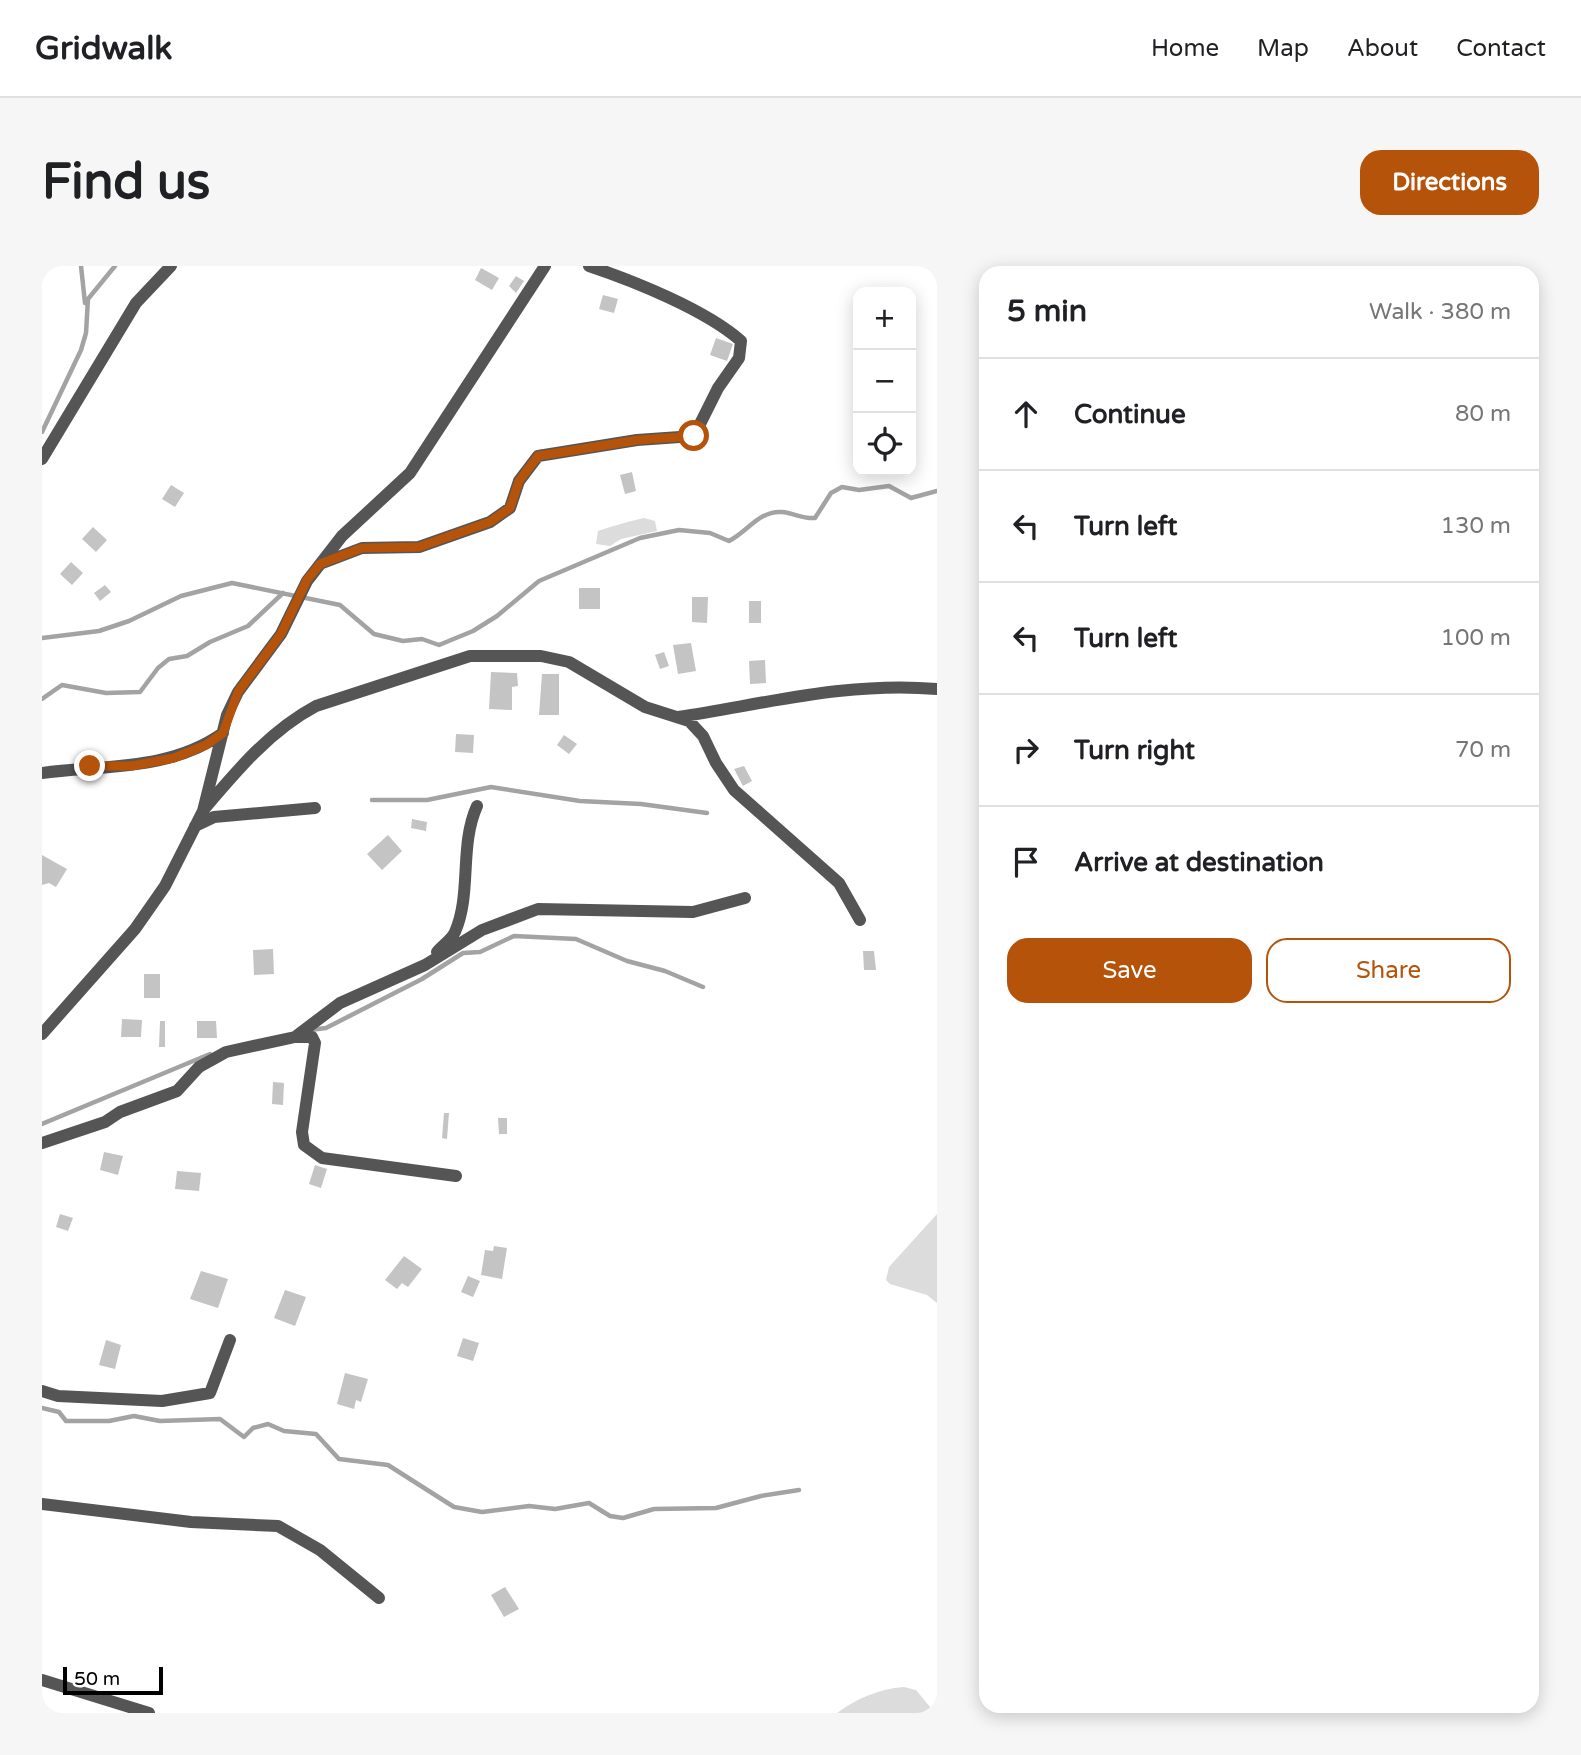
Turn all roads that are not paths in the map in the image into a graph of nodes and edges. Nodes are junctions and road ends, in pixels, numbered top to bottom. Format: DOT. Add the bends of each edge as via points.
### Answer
graph roads {
  1 [pos="172,266"];
  2 [pos="545,266"];
  3 [pos="589,266"];
  4 [pos="42,459"];
  5 [pos="320,564"];
  6 [pos="937,690"];
  7 [pos="677,717"];
  8 [pos="223,733"];
  9 [pos="42,773"];
  10 [pos="477,806"];
  11 [pos="315,808"];
  12 [pos="203,811"];
  13 [pos="195,826"];
  14 [pos="745,898"];
  15 [pos="860,920"];
  16 [pos="425,965"];
  17 [pos="42,1034"];
  18 [pos="295,1037"];
  19 [pos="42,1143"];
  20 [pos="456,1176"];
  21 [pos="230,1340"];
  22 [pos="42,1391"];
  23 [pos="42,1504"];
  24 [pos="379,1598"];
  25 [pos="42,1680"];
  26 [pos="149,1713"];
  1 -- 4 [label="street" via="136,303"];
  2 -- 5 [label="street" via="410,473 342,536"];
  3 -- 5 [label="street" via="721,323 741,341 739,358 694,436 538,456 519,481 510,508 490,522 419,547 362,548"];
  5 -- 8 [label="street" via="307,580 281,634 238,692"];
  6 -- 7 [label="street" via="856,688"];
  7 -- 12 [label="street" via="645,707 569,662 541,656 470,656 354,693 297,717 237,770"];
  7 -- 15 [label="street" via="689,721 703,736 734,790 839,883"];
  8 -- 9 [label="street" via="174,758"];
  8 -- 12 [label="street"];
  10 -- 16 [label="street" via="467,828 455,933"];
  11 -- 13 [label="street" via="214,817"];
  12 -- 13 [label="street"];
  13 -- 17 [label="street" via="135,929"];
  14 -- 16 [label="street" via="693,912 538,909 482,930"];
  16 -- 18 [label="street" via="340,1003"];
  18 -- 19 [label="street" via="226,1052 199,1068 177,1091"];
  18 -- 20 [label="street" via="312,1037 315,1043 302,1132 304,1145 312,1152 322,1158"];
  21 -- 22 [label="street" via="210,1393 162,1401 58,1396"];
  23 -- 24 [label="street" via="191,1522 278,1526 320,1550"];
  25 -- 26 [label="street"];
}
